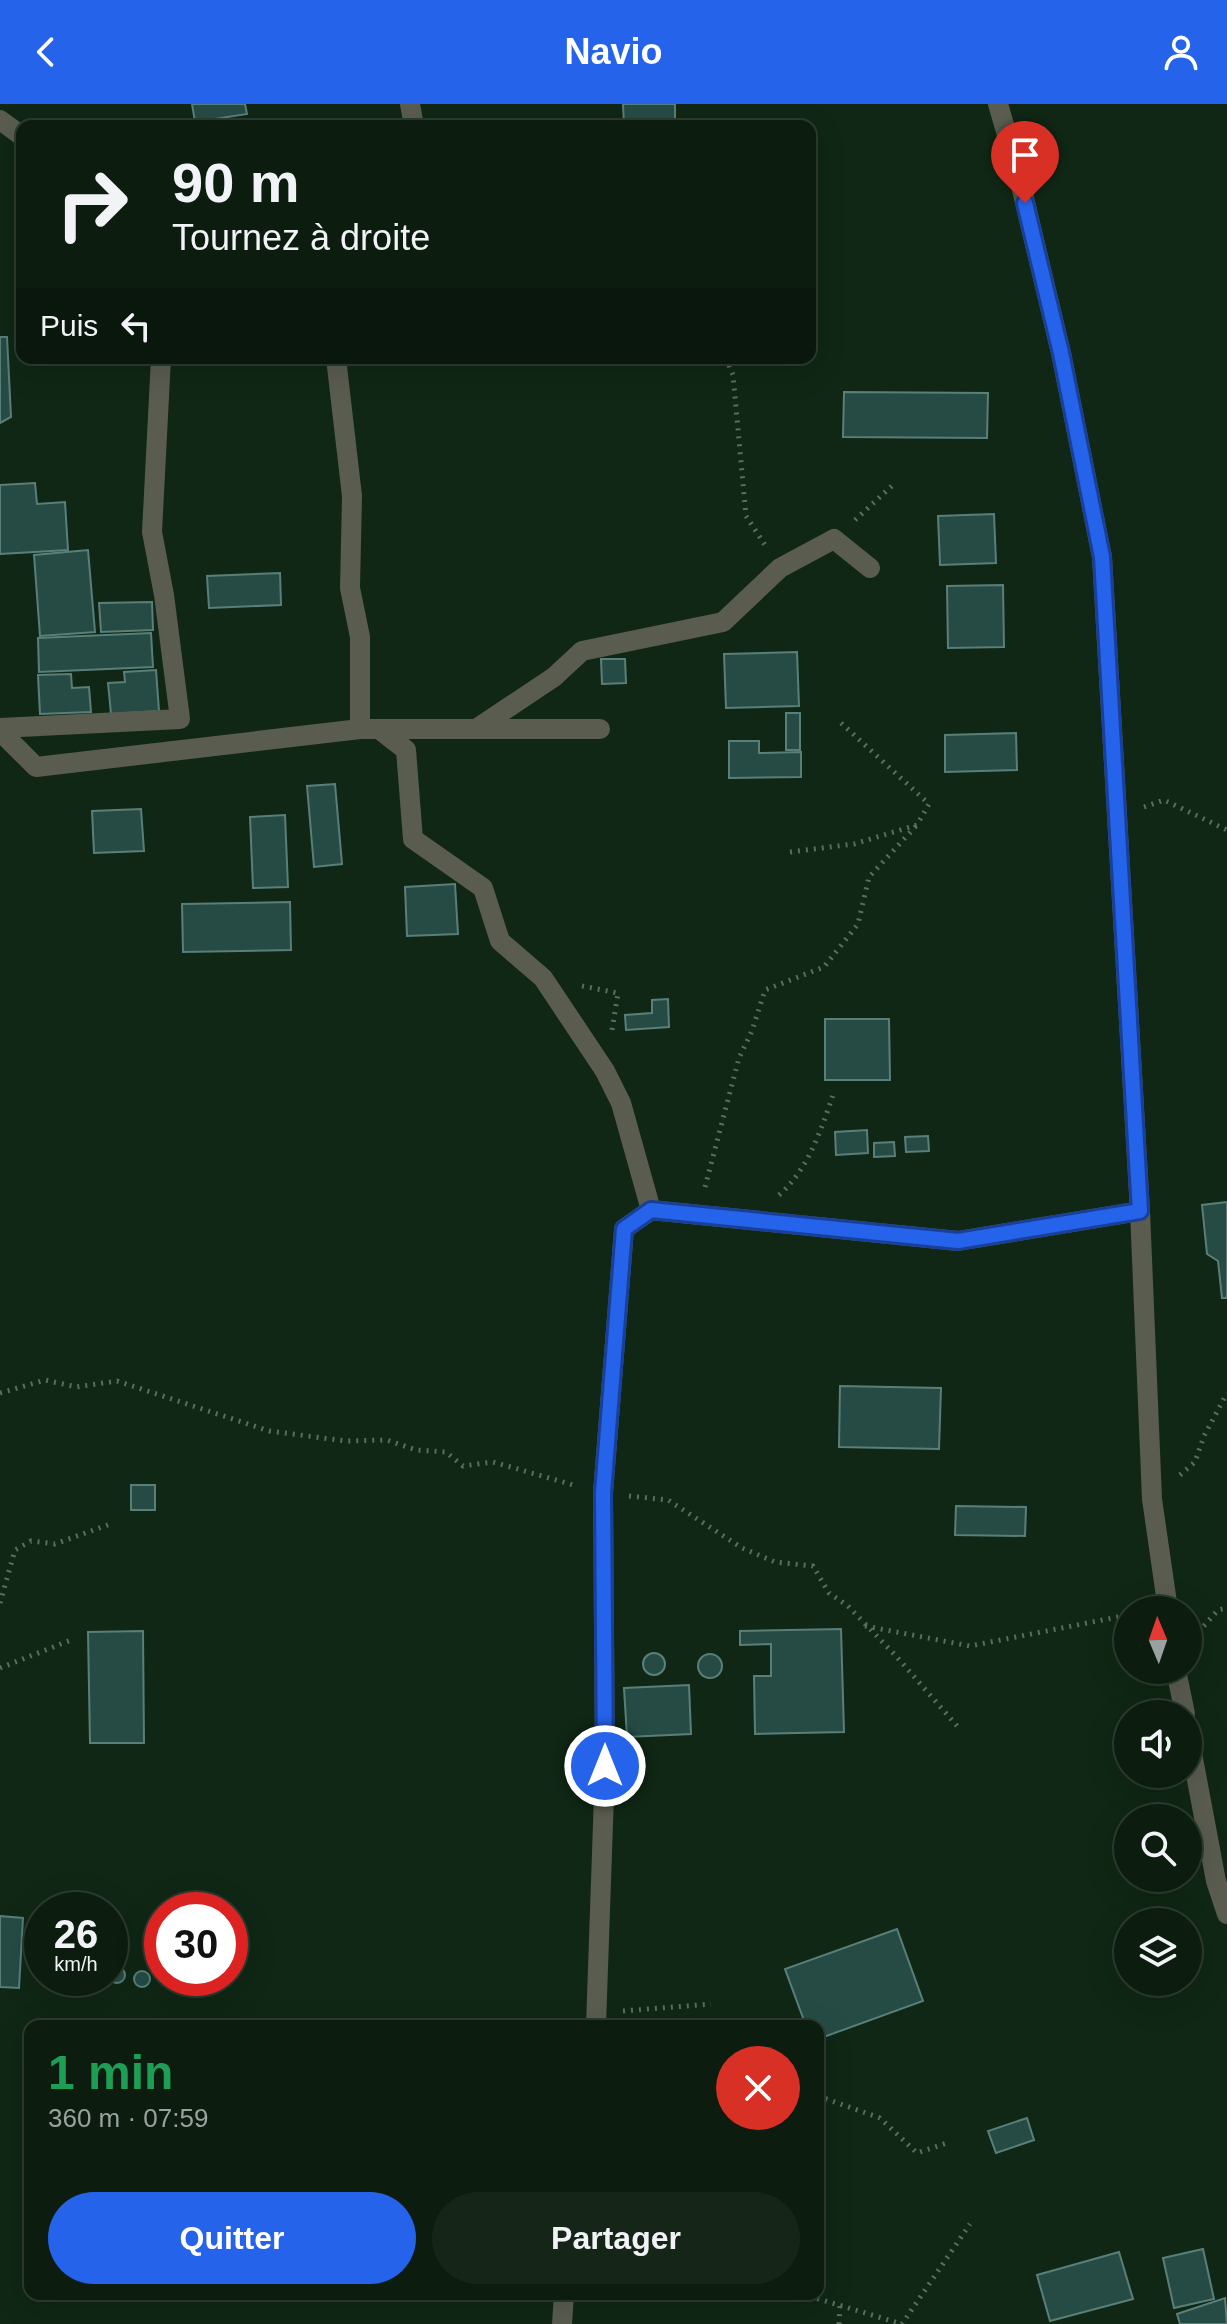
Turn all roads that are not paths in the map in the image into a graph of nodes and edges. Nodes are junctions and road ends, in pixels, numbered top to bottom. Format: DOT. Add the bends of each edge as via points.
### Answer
graph roads {
  1 [pos="998,104"];
  2 [pos="161,364"];
  3 [pos="337,364"];
  4 [pos="870,568"];
  5 [pos="0,729"];
  6 [pos="369,729"];
  7 [pos="476,729"];
  8 [pos="600,729"];
  9 [pos="651,1210"];
  10 [pos="1140,1211"];
  11 [pos="1166,1596"];
  12 [pos="1199,1788"];
  13 [pos="1227,1914"];
  14 [pos="597,2020"];
  15 [pos="564,2300"];
  16 [pos="562,2324"];
  1 -- 10 [label="street" via="1061,353 1102,557"];
  2 -- 5 [label="street" via="152,532 180,719"];
  3 -- 6 [label="street" via="352,496 350,588"];
  4 -- 7 [label="street" via="834,539 780,568 723,622 582,651 554,677"];
  5 -- 6 [label="street" via="36,767"];
  6 -- 7 [label="street"];
  6 -- 9 [label="street" via="406,750 413,839 483,888 500,941 543,978 605,1071 621,1103"];
  7 -- 8 [label="street"];
  9 -- 10 [label="street" via="958,1241"];
  9 -- 14 [label="street" via="624,1229 603,1493 605,1766"];
  10 -- 11 [label="street" via="1152,1499"];
  12 -- 13 [label="street"];
  15 -- 16 [label="street"];
}
